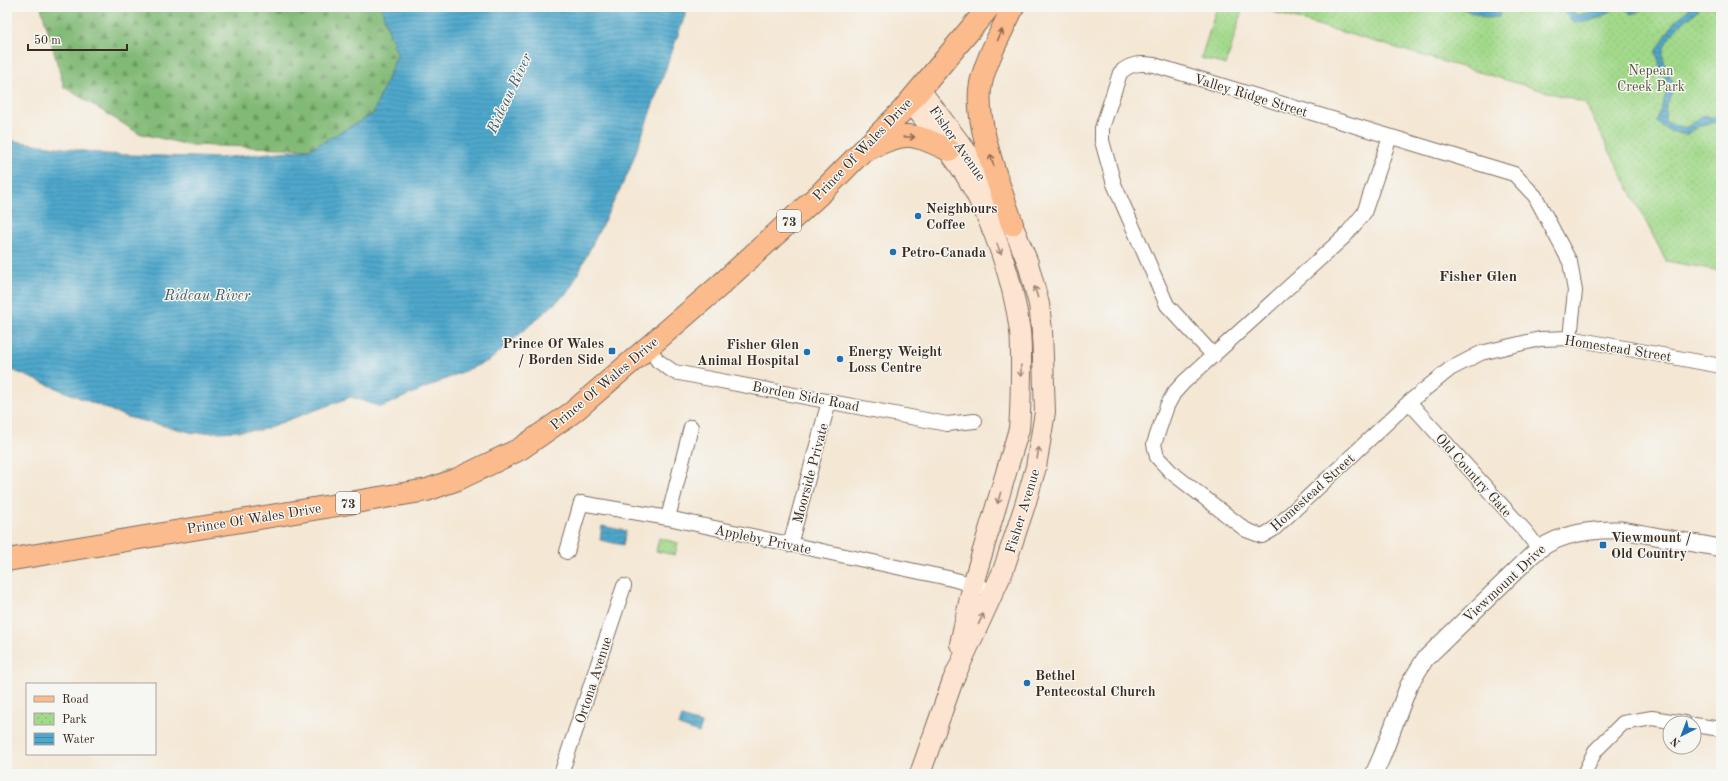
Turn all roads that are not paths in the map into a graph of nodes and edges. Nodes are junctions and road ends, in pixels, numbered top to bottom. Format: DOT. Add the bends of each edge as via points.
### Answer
graph roads {
  1 [pos="988,7"];
  2 [pos="1013,7"];
  3 [pos="915,96"];
  4 [pos="1390,137"];
  5 [pos="949,150"];
  6 [pos="860,153"];
  7 [pos="1012,224"];
  8 [pos="1042,331"];
  9 [pos="1020,332"];
  10 [pos="1570,338"];
  11 [pos="648,347"];
  12 [pos="1214,356"];
  13 [pos="1721,366"];
  14 [pos="829,401"];
  15 [pos="1409,402"];
  16 [pos="974,421"];
  17 [pos="690,427"];
  18 [pos="668,518"];
  19 [pos="790,545"];
  20 [pos="1721,548"];
  21 [pos="1539,549"];
  22 [pos="567,552"];
  23 [pos="7,560"];
  24 [pos="973,584"];
  25 [pos="624,586"];
  26 [pos="994,590"];
  27 [pos="952,680"];
  28 [pos="1662,720"];
  29 [pos="1702,725"];
  30 [pos="1721,729"];
  31 [pos="561,774"];
  32 [pos="920,774"];
  33 [pos="1374,774"];
  34 [pos="1584,774"];
  1 -- 3 [label="main road, Prince Of Wales Drive / 73"];
  7 -- 2 [label="main road, one-way" via="980,111 981,83"];
  3 -- 5 [label="main road, Fisher Avenue"];
  3 -- 6 [label="main road, Prince Of Wales Drive / 73"];
  3 -- 7 [label="main road, Fisher Avenue" via="969,155"];
  4 -- 10 [label="street, Valley Ridge Street" via="1514,174 1535,196 1570,262 1575,291"];
  4 -- 12 [label="street, Homestead Street" via="1364,213 1345,236"];
  4 -- 12 [label="street, Valley Ridge Street" via="1154,65 1132,64 1120,72 1102,128 1102,141 1114,184 1167,305"];
  6 -- 5 [label="main road, one-way" via="887,140 910,135"];
  5 -- 9 [label="main road, Fisher Avenue, one-way" via="975,193 1001,253"];
  6 -- 11 [label="main road, Prince Of Wales Drive / 73" via="822,192"];
  8 -- 7 [label="main road, Fisher Avenue, one-way" via="1034,284"];
  8 -- 9 [label="main road"];
  26 -- 8 [label="main road, Fisher Avenue, one-way" via="1003,571 1036,467 1045,412"];
  9 -- 24 [label="main road, Fisher Avenue, one-way" via="1022,402 1019,429"];
  10 -- 13 [label="street, Homestead Street"];
  10 -- 15 [label="street, Homestead Street" via="1540,339 1481,353 1450,369"];
  11 -- 14 [label="street, Borden Side Road" via="658,360 674,372"];
  11 -- 23 [label="main road, Prince Of Wales Drive / 73" via="573,412 520,449 458,479 427,490"];
  12 -- 15 [label="street, Homestead Street" via="1174,393 1154,444 1157,457 1171,472 1246,530 1262,536 1274,529"];
  14 -- 16 [label="street, Borden Side Road" via="947,424"];
  14 -- 19 [label="street, Moorside Private"];
  15 -- 21 [label="street, Old Country Gate"];
  17 -- 18 [label="street"];
  18 -- 19 [label="street, Appleby Private"];
  18 -- 22 [label="street, Appleby Private" via="581,503"];
  19 -- 24 [label="street, Appleby Private"];
  20 -- 21 [label="street, Viewmount Drive" via="1606,529 1578,533 1549,542"];
  21 -- 33 [label="street, Viewmount Drive" via="1425,659 1409,685"];
  24 -- 26 [label="street, Appleby Private"];
  24 -- 27 [label="main road, Fisher Avenue"];
  25 -- 31 [label="street, Ortona Avenue"];
  27 -- 26 [label="main road, Fisher Avenue, one-way"];
  27 -- 32 [label="main road, Fisher Avenue"];
  28 -- 34 [label="street" via="1652,718 1623,723 1595,751"];
  29 -- 30 [label="street"];
}
